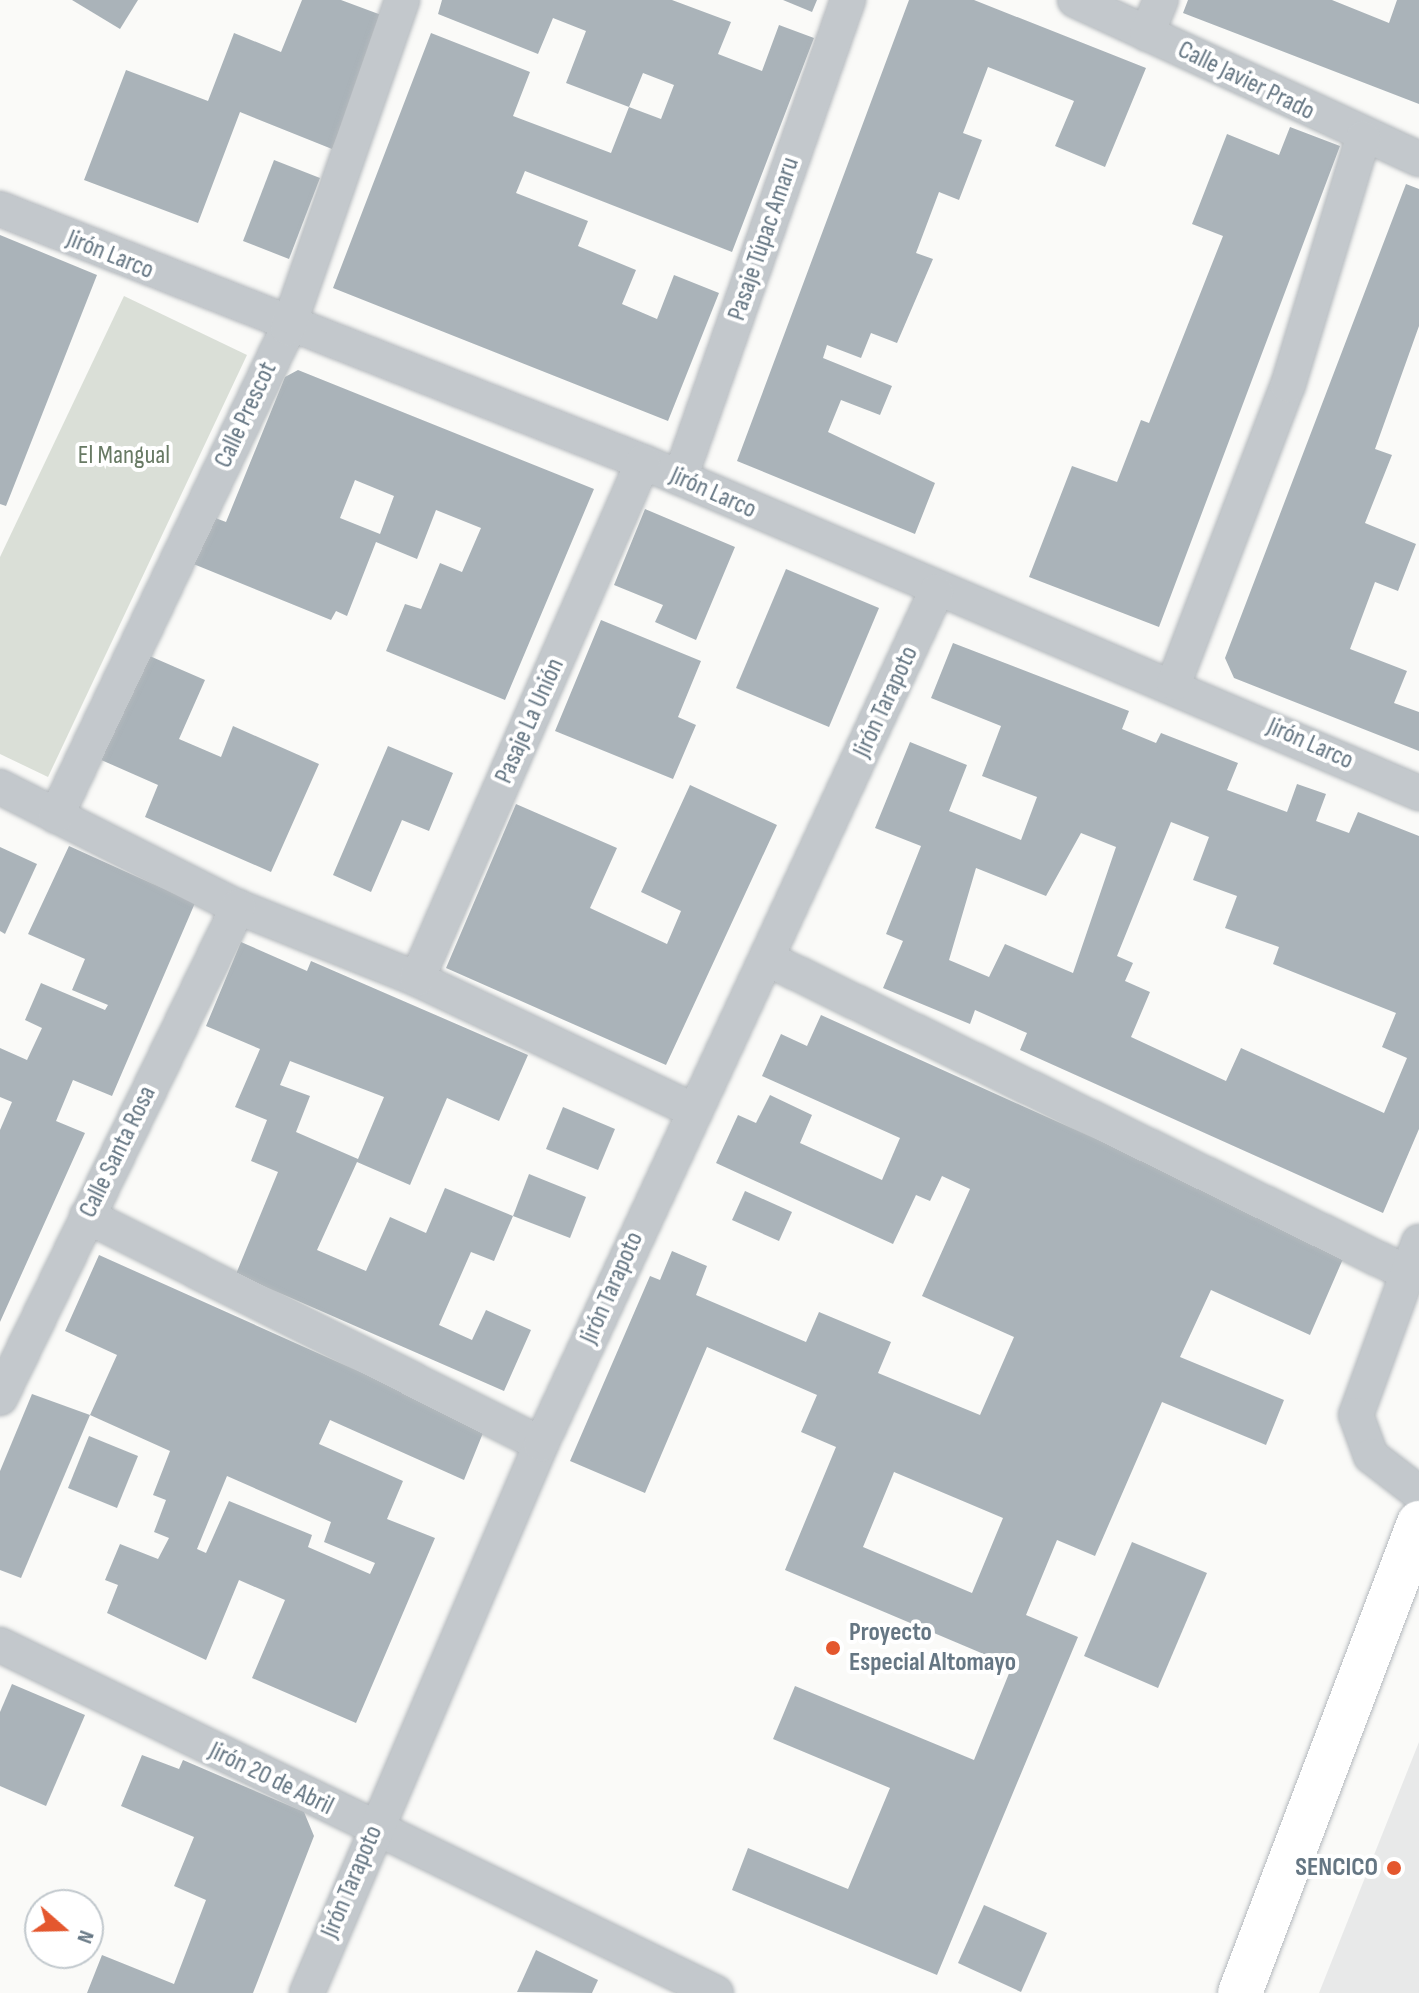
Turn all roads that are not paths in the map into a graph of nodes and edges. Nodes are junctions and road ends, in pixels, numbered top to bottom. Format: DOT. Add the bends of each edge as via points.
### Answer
graph roads {
  1 [pos="402,0"];
  2 [pos="848,0"];
  3 [pos="1075,0"];
  4 [pos="1161,0"];
  5 [pos="1147,34"];
  6 [pos="1363,138"];
  7 [pos="1419,159"];
  8 [pos="0,209"];
  9 [pos="288,328"];
  10 [pos="643,462"];
  11 [pos="680,478"];
  12 [pos="936,592"];
  13 [pos="1174,683"];
  14 [pos="0,787"];
  15 [pos="1419,793"];
  16 [pos="56,816"];
  17 [pos="238,907"];
  18 [pos="768,959"];
  19 [pos="417,979"];
  20 [pos="693,1110"];
  21 [pos="87,1216"];
  22 [pos="1414,1258"];
  23 [pos="0,1398"];
  24 [pos="541,1444"];
  25 [pos="1419,1493"];
  26 [pos="1419,1523"];
  27 [pos="0,1645"];
  28 [pos="374,1830"];
  29 [pos="307,1993"];
  30 [pos="716,1993"];
  31 [pos="1240,1993"];
  1 -- 9 [label="street, Calle Prescot"];
  2 -- 11 [label="street, Pasaje Túpac Amaru"];
  3 -- 5 [label="street, Calle Javier Prado"];
  4 -- 5 [label="street"];
  5 -- 6 [label="street, Calle Javier Prado"];
  6 -- 7 [label="street, Calle Javier Prado"];
  6 -- 13 [label="street" via="1288,385"];
  8 -- 9 [label="street, Jirón Larco"];
  9 -- 10 [label="street, Jirón Larco"];
  9 -- 16 [label="street, Calle Prescot"];
  10 -- 11 [label="street, Jirón Larco"];
  10 -- 19 [label="street, Pasaje La Unión"];
  11 -- 12 [label="street, Jirón Larco"];
  12 -- 13 [label="street, Jirón Larco"];
  12 -- 18 [label="street, Jirón Tarapoto"];
  13 -- 15 [label="street, Jirón Larco"];
  14 -- 16 [label="street"];
  16 -- 17 [label="street"];
  17 -- 19 [label="street"];
  17 -- 21 [label="street, Calle Santa Rosa"];
  18 -- 20 [label="street, Jirón Tarapoto"];
  18 -- 22 [label="street"];
  19 -- 20 [label="street"];
  20 -- 24 [label="street, Jirón Tarapoto"];
  21 -- 23 [label="street, Calle Santa Rosa"];
  21 -- 24 [label="street"];
  22 -- 25 [label="street" via="1356,1415 1371,1456"];
  24 -- 28 [label="street, Jirón Tarapoto"];
  26 -- 31 [label="highway"];
  27 -- 28 [label="street, Jirón 20 de Abril"];
  28 -- 29 [label="street, Jirón Tarapoto"];
  28 -- 30 [label="street, Jirón 20 de Abril"];
}
